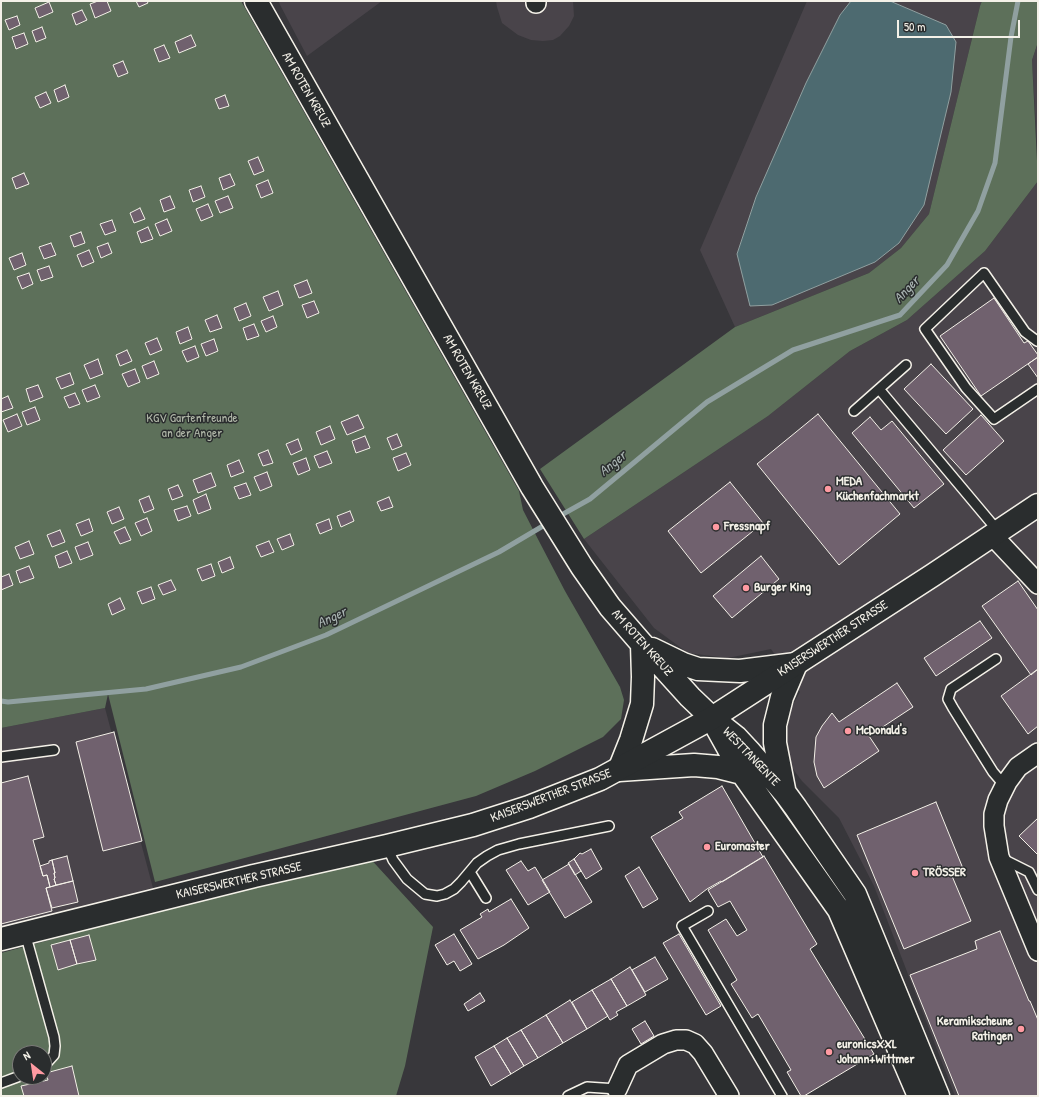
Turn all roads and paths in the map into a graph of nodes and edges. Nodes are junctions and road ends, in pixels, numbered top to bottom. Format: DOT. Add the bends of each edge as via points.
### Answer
graph roads {
  1 [pos="251,1"];
  2 [pos="256,1"];
  3 [pos="267,22"];
  4 [pos="1038,340"];
  5 [pos="906,365"];
  6 [pos="879,389"];
  7 [pos="1038,389"];
  8 [pos="854,411"];
  9 [pos="1038,505"];
  10 [pos="995,533"];
  11 [pos="1038,584"];
  12 [pos="642,644"];
  13 [pos="996,659"];
  14 [pos="796,664"];
  15 [pos="712,718"];
  16 [pos="54,750"];
  17 [pos="1038,753"];
  18 [pos="1,758"];
  19 [pos="619,770"];
  20 [pos="742,773"];
  21 [pos="1005,786"];
  22 [pos="785,793"];
  23 [pos="609,826"];
  24 [pos="387,846"];
  25 [pos="999,857"];
  26 [pos="470,872"];
  27 [pos="1038,890"];
  28 [pos="486,898"];
  29 [pos="708,911"];
  30 [pos="25,933"];
  31 [pos="1,939"];
  32 [pos="1038,951"];
  33 [pos="52,1056"];
  34 [pos="12,1079"];
  35 [pos="1,1082"];
  36 [pos="612,1092"];
  37 [pos="568,1096"];
  38 [pos="729,1096"];
  39 [pos="782,1096"];
  40 [pos="919,1096"];
  41 [pos="938,1096"];
  1 -- 3 [label="street"];
  2 -- 3 [label="street, AM ROTEN KREUZ"];
  3 -- 12 [label="street, AM ROTEN KREUZ" via="560,534 610,607"];
  4 -- 7 [label="lane" via="1026,332 984,273 925,329 966,388 994,420"];
  5 -- 6 [label="lane"];
  6 -- 8 [label="lane"];
  6 -- 10 [label="lane"];
  9 -- 10 [label="street, KAISERSWERTHER STRASSE"];
  10 -- 11 [label="street"];
  10 -- 14 [label="street, KAISERSWERTHER STRASSE"];
  12 -- 14 [label="street" via="698,669 740,671"];
  12 -- 15 [label="street, AM ROTEN KREUZ"];
  12 -- 19 [label="street" via="640,712"];
  13 -- 21 [label="lane" via="951,689 948,698 993,772"];
  14 -- 15 [label="street, KAISERSWERTHER STRASSE"];
  14 -- 22 [label="street" via="782,696 775,725 775,743"];
  15 -- 19 [label="street, KAISERSWERTHER STRASSE"];
  15 -- 20 [label="street, WESTTANGENTE"];
  15 -- 22 [label="street, WESTTANGENTE" via="745,746"];
  16 -- 18 [label="lane"];
  17 -- 21 [label="street" via="1018,767"];
  19 -- 20 [label="street" via="694,765"];
  19 -- 24 [label="street, KAISERSWERTHER STRASSE" via="529,807 473,825"];
  20 -- 40 [label="street, WESTTANGENTE" via="839,910"];
  21 -- 25 [label="street" via="994,814"];
  22 -- 41 [label="street, WESTTANGENTE" via="855,894"];
  23 -- 26 [label="lane" via="498,850 477,863"];
  24 -- 26 [label="lane" via="393,860 407,879 426,894 445,894 454,889"];
  24 -- 30 [label="street, KAISERSWERTHER STRASSE"];
  25 -- 27 [label="lane" via="1029,872"];
  25 -- 32 [label="street"];
  26 -- 28 [label="lane"];
  29 -- 39 [label="lane" via="682,926"];
  30 -- 31 [label="street, KAISERSWERTHER STRASSE"];
  30 -- 33 [label="lane" via="54,1037"];
  34 -- 35 [label="lane"];
  36 -- 37 [label="lane" via="587,1087"];
  36 -- 38 [label="street" via="628,1065 663,1044 686,1040 695,1044 703,1053"];
}
